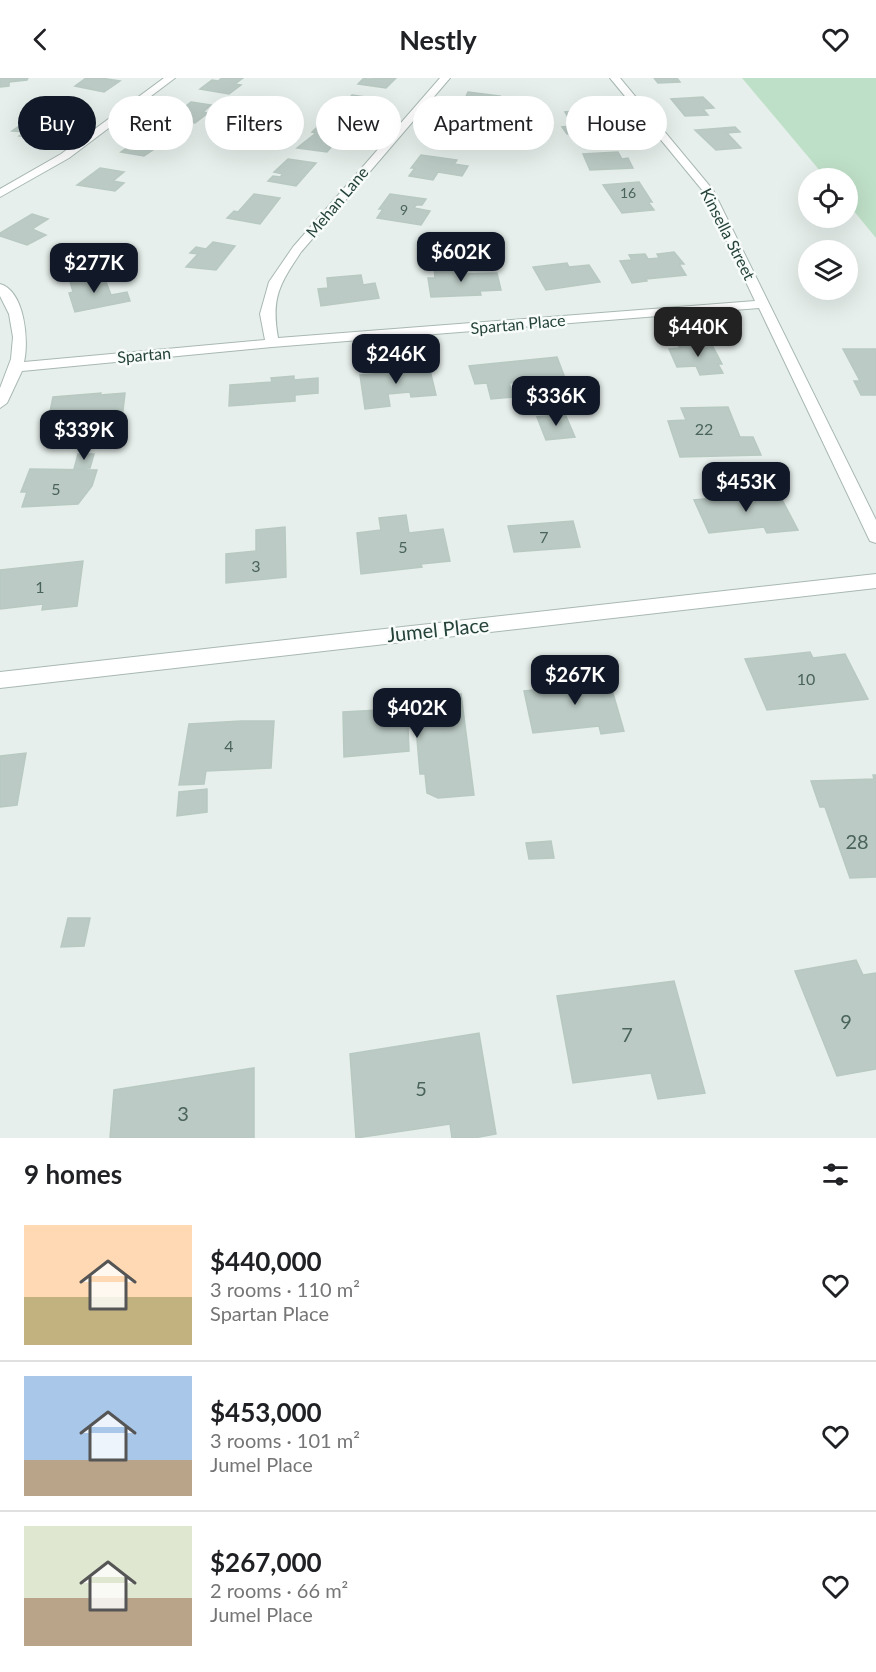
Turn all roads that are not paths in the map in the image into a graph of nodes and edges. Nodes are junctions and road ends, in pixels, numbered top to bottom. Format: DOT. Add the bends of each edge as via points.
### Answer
graph roads {
  1 [pos="170,78"];
  2 [pos="445,78"];
  3 [pos="615,78"];
  4 [pos="0,194"];
  5 [pos="0,288"];
  6 [pos="764,304"];
  7 [pos="272,343"];
  8 [pos="17,367"];
  9 [pos="0,403"];
  10 [pos="876,537"];
  11 [pos="876,580"];
  12 [pos="0,680"];
  1 -- 4 [label="street" via="65,156"];
  2 -- 7 [label="street, Mehan Lane" via="297,250 275,282 267,314"];
  3 -- 6 [label="street, Kinsella Street" via="708,190"];
  5 -- 8 [label="street" via="16,313"];
  6 -- 7 [label="street, Spartan Place"];
  6 -- 10 [label="street, Kinsella Street"];
  7 -- 8 [label="street, Spartan"];
  8 -- 9 [label="street"];
  11 -- 12 [label="street, Jumel Place"];
}
